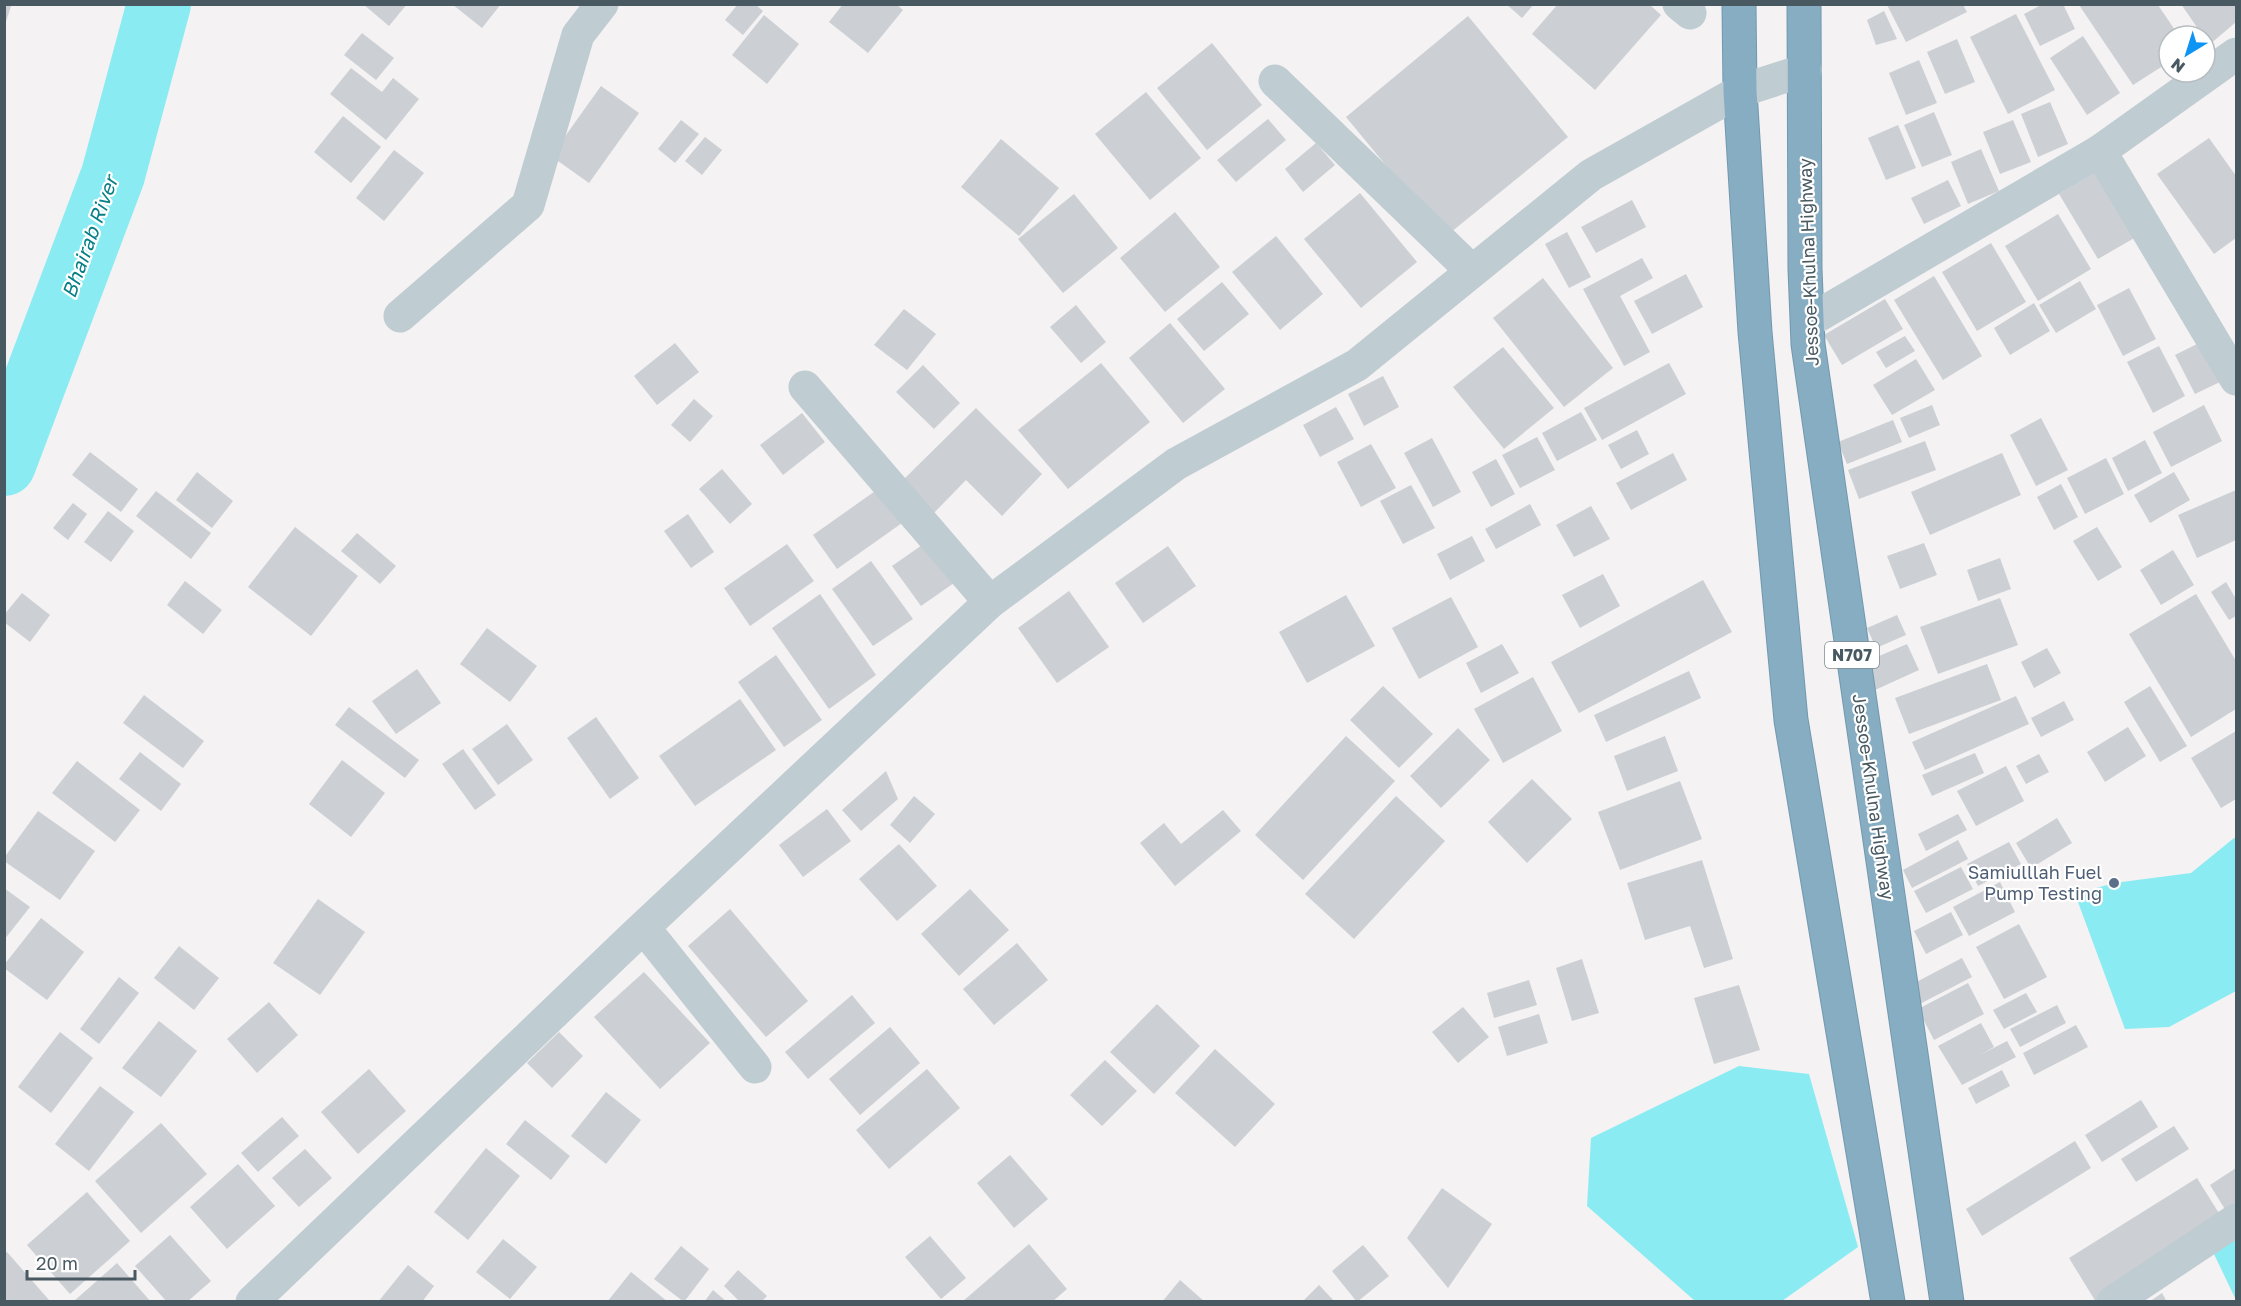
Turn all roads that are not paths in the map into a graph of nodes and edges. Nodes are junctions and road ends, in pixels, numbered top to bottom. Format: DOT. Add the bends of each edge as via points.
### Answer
graph roads {
  1 [pos="602,4"];
  2 [pos="1739,4"];
  3 [pos="1804,4"];
  4 [pos="2236,54"];
  5 [pos="1805,70"];
  6 [pos="1275,81"];
  7 [pos="1740,91"];
  8 [pos="2100,151"];
  9 [pos="1472,271"];
  10 [pos="400,316"];
  11 [pos="1809,321"];
  12 [pos="2236,379"];
  13 [pos="805,387"];
  14 [pos="990,602"];
  15 [pos="644,928"];
  16 [pos="755,1067"];
  17 [pos="2236,1220"];
  18 [pos="252,1302"];
  19 [pos="1888,1302"];
  20 [pos="1947,1302"];
  21 [pos="2113,1302"];
  1 -- 10 [label="street" via="578,35 528,205"];
  2 -- 7 [label="highway"];
  3 -- 5 [label="highway, Jessoe-Khulna Highway / N707"];
  4 -- 8 [label="street"];
  5 -- 7 [label="street"];
  5 -- 11 [label="highway, Jessoe-Khulna Highway / N707" via="1805,269"];
  6 -- 9 [label="street"];
  7 -- 9 [label="street" via="1591,175"];
  7 -- 19 [label="highway" via="1755,332 1791,720"];
  8 -- 11 [label="street"];
  8 -- 12 [label="street"];
  9 -- 14 [label="street" via="1357,365 1176,464"];
  11 -- 20 [label="highway, Jessoe-Khulna Highway / N707" via="1816,402"];
  13 -- 14 [label="street"];
  14 -- 15 [label="street"];
  15 -- 16 [label="street"];
  15 -- 18 [label="street"];
  17 -- 21 [label="street"];
}
